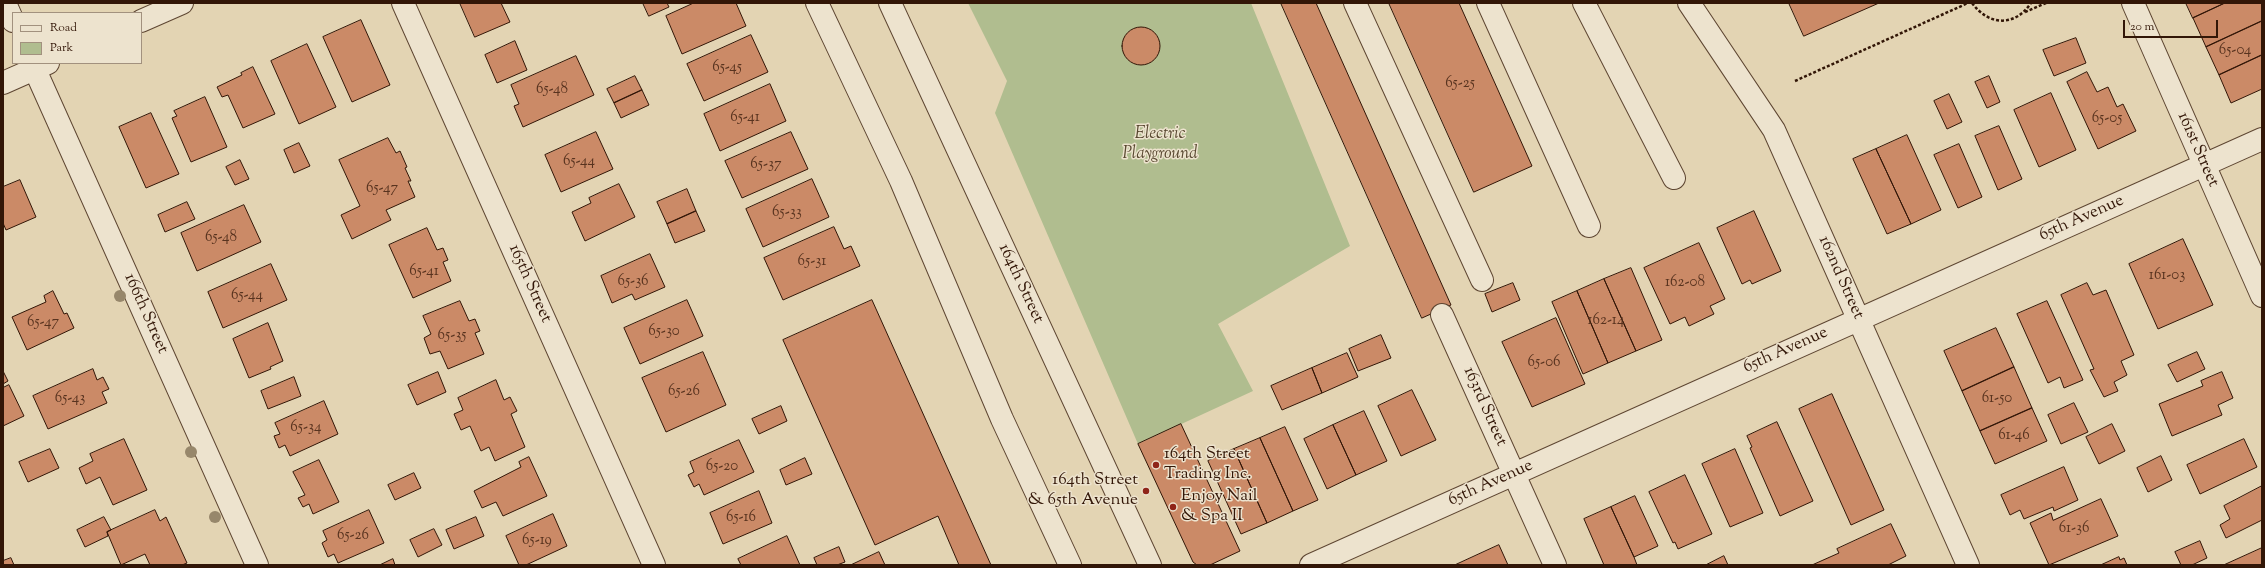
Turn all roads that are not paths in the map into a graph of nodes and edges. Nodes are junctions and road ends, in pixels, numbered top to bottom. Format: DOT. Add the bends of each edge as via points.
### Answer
graph roads {
  1 [pos="5,3"];
  2 [pos="182,3"];
  3 [pos="403,3"];
  4 [pos="817,3"];
  5 [pos="890,3"];
  6 [pos="1355,3"];
  7 [pos="1488,3"];
  8 [pos="1584,3"];
  9 [pos="1689,3"];
  10 [pos="2133,3"];
  11 [pos="12,19"];
  12 [pos="142,21"];
  13 [pos="38,65"];
  14 [pos="3,83"];
  15 [pos="2262,139"];
  16 [pos="2204,165"];
  17 [pos="1674,178"];
  18 [pos="1589,226"];
  19 [pos="1482,280"];
  20 [pos="2262,296"];
  21 [pos="1442,315"];
  22 [pos="1858,319"];
  23 [pos="1514,473"];
  24 [pos="257,565"];
  25 [pos="654,565"];
  26 [pos="1070,565"];
  27 [pos="1150,565"];
  28 [pos="1312,565"];
  29 [pos="1555,565"];
  30 [pos="1968,565"];
  1 -- 11 [label="street"];
  2 -- 12 [label="street"];
  3 -- 25 [label="street, 165th Street"];
  4 -- 26 [label="street" via="901,181 1002,419"];
  5 -- 27 [label="street, 164th Street"];
  6 -- 19 [label="street"];
  7 -- 18 [label="street"];
  8 -- 17 [label="street"];
  9 -- 22 [label="street, 162nd Street" via="1774,130"];
  10 -- 16 [label="street, 161st Street"];
  13 -- 14 [label="street"];
  13 -- 24 [label="street, 166th Street"];
  15 -- 16 [label="street, 65th Avenue"];
  16 -- 20 [label="street, 161st Street"];
  16 -- 22 [label="street, 65th Avenue"];
  21 -- 23 [label="street, 163rd Street"];
  22 -- 23 [label="street, 65th Avenue"];
  22 -- 30 [label="street, 162nd Street"];
  23 -- 28 [label="street, 65th Avenue"];
  23 -- 29 [label="street, 163rd Street"];
}
